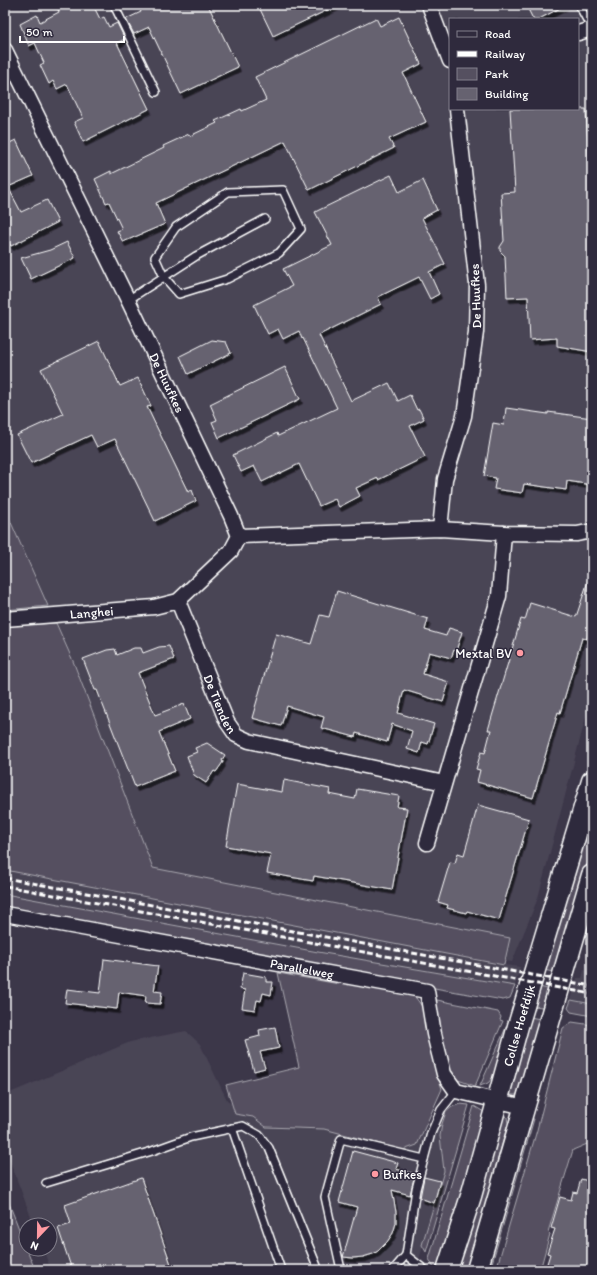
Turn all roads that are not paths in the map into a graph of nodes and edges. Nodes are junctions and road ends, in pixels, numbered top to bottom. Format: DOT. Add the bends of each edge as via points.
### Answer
graph roads {
  1 [pos="114,5"];
  2 [pos="429,5"];
  3 [pos="580,5"];
  4 [pos="592,29"];
  5 [pos="579,33"];
  6 [pos="5,50"];
  7 [pos="449,57"];
  8 [pos="156,92"];
  9 [pos="457,110"];
  10 [pos="265,219"];
  11 [pos="164,277"];
  12 [pos="128,300"];
  13 [pos="440,529"];
  14 [pos="592,531"];
  15 [pos="504,533"];
  16 [pos="577,534"];
  17 [pos="239,536"];
  18 [pos="592,538"];
  19 [pos="178,601"];
  20 [pos="5,619"];
  21 [pos="592,781"];
  22 [pos="444,783"];
  23 [pos="426,843"];
  24 [pos="592,874"];
  25 [pos="5,914"];
  26 [pos="456,1091"];
  27 [pos="496,1101"];
  28 [pos="524,1107"];
  29 [pos="232,1128"];
  30 [pos="424,1159"];
  31 [pos="46,1183"];
  32 [pos="406,1255"];
  33 [pos="281,1270"];
  34 [pos="317,1270"];
  35 [pos="342,1270"];
  36 [pos="393,1270"];
  37 [pos="425,1270"];
  38 [pos="447,1270"];
  39 [pos="477,1270"];
  1 -- 8 [label="lane"];
  2 -- 7 [label="street"];
  3 -- 4 [label="lane"];
  4 -- 5 [label="street"];
  6 -- 12 [label="street, De Huufkes"];
  9 -- 13 [label="street, De Huufkes" via="477,285 476,332 464,416 445,479"];
  10 -- 11 [label="lane" via="196,256"];
  11 -- 11 [label="lane" via="179,294 227,279 279,253 301,229 282,190 228,192 176,227 155,257"];
  11 -- 12 [label="lane"];
  12 -- 17 [label="street, De Huufkes" via="232,516"];
  13 -- 15 [label="street"];
  13 -- 17 [label="street"];
  14 -- 16 [label="street"];
  15 -- 16 [label="street"];
  15 -- 22 [label="street" via="499,596"];
  16 -- 18 [label="street"];
  17 -- 19 [label="street" via="231,551"];
  19 -- 20 [label="street, Langhei" via="154,607"];
  19 -- 22 [label="street, De Tienden" via="227,722 236,735 249,741"];
  21 -- 27 [label="main road, Collse Hoefdijk"];
  22 -- 23 [label="street"];
  24 -- 28 [label="main road"];
  25 -- 26 [label="street, Parallelweg" via="427,991 444,1074"];
  26 -- 27 [label="street"];
  26 -- 30 [label="lane" via="441,1110"];
  27 -- 28 [label="street"];
  27 -- 38 [label="main road, Collse Hoefdijk" via="471,1196"];
  28 -- 39 [label="main road"];
  29 -- 31 [label="lane" via="192,1137"];
  29 -- 33 [label="lane"];
  29 -- 34 [label="lane" via="243,1126 259,1135 269,1148"];
  30 -- 32 [label="lane" via="416,1189"];
  30 -- 35 [label="lane" via="341,1138 325,1197"];
  32 -- 36 [label="lane"];
  32 -- 37 [label="lane"];
}
